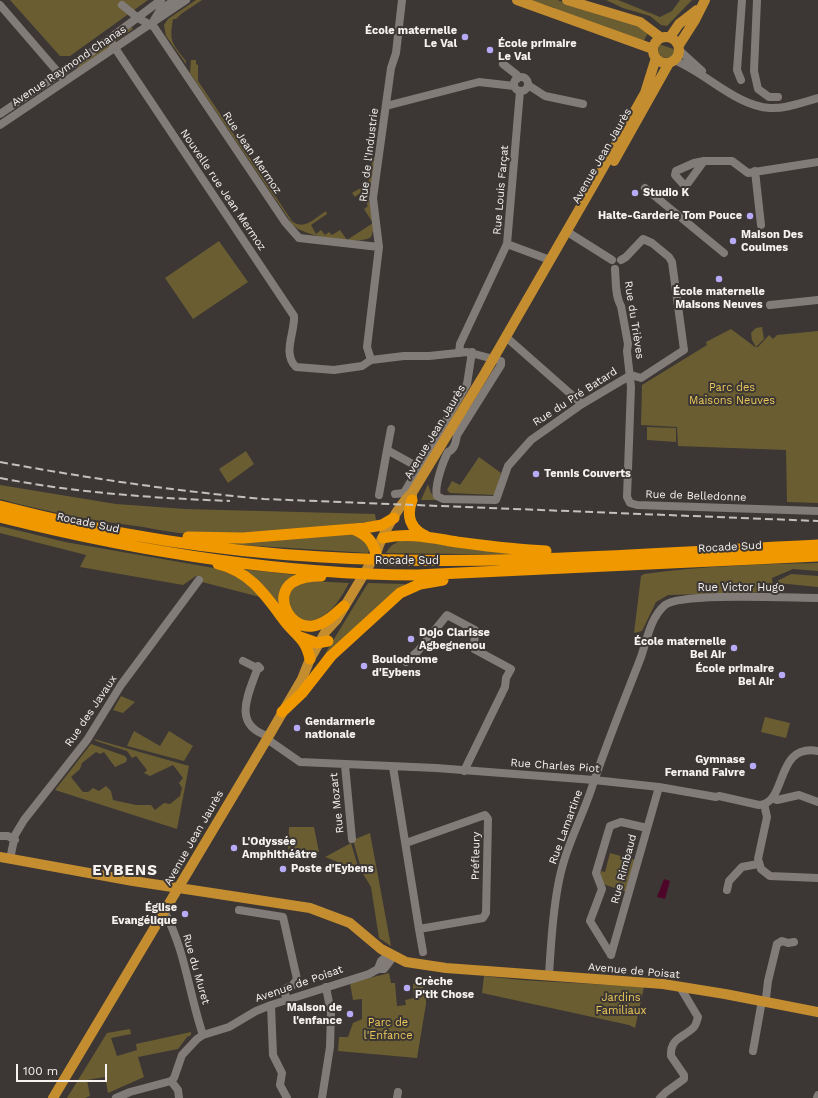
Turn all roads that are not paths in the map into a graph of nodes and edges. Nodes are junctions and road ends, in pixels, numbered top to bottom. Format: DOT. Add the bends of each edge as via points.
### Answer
graph roads {
  1 [pos="161,0"];
  2 [pos="166,0"];
  3 [pos="175,0"];
  4 [pos="186,0"];
  5 [pos="402,0"];
  6 [pos="517,0"];
  7 [pos="567,0"];
  8 [pos="742,0"];
  9 [pos="757,0"];
  10 [pos="704,2"];
  11 [pos="120,3"];
  12 [pos="0,5"];
  13 [pos="138,18"];
  14 [pos="130,24"];
  15 [pos="153,24"];
  16 [pos="665,37"];
  17 [pos="109,39"];
  18 [pos="115,48"];
  19 [pos="679,48"];
  20 [pos="654,53"];
  21 [pos="672,62"];
  22 [pos="503,64"];
  23 [pos="60,74"];
  24 [pos="741,80"];
  25 [pos="712,81"];
  26 [pos="66,82"];
  27 [pos="517,85"];
  28 [pos="528,85"];
  29 [pos="778,97"];
  30 [pos="818,98"];
  31 [pos="583,104"];
  32 [pos="386,106"];
  33 [pos="0,114"];
  34 [pos="0,125"];
  35 [pos="704,161"];
  36 [pos="818,162"];
  37 [pos="755,171"];
  38 [pos="645,188"];
  39 [pos="761,225"];
  40 [pos="567,233"];
  41 [pos="507,244"];
  42 [pos="379,247"];
  43 [pos="724,253"];
  44 [pos="551,259"];
  45 [pos="612,260"];
  46 [pos="621,260"];
  47 [pos="615,269"];
  48 [pos="818,300"];
  49 [pos="770,305"];
  50 [pos="506,337"];
  51 [pos="472,352"];
  52 [pos="459,353"];
  53 [pos="494,358"];
  54 [pos="371,360"];
  55 [pos="631,375"];
  56 [pos="582,404"];
  57 [pos="391,428"];
  58 [pos="387,450"];
  59 [pos="418,467"];
  60 [pos="395,494"];
  61 [pos="379,495"];
  62 [pos="412,496"];
  63 [pos="496,500"];
  64 [pos="0,506"];
  65 [pos="818,511"];
  66 [pos="0,516"];
  67 [pos="50,518"];
  68 [pos="401,519"];
  69 [pos="353,529"];
  70 [pos="387,537"];
  71 [pos="429,537"];
  72 [pos="818,545"];
  73 [pos="168,551"];
  74 [pos="376,554"];
  75 [pos="590,556"];
  76 [pos="818,556"];
  77 [pos="533,569"];
  78 [pos="385,575"];
  79 [pos="199,580"];
  80 [pos="818,598"];
  81 [pos="665,605"];
  82 [pos="344,606"];
  83 [pos="300,637"];
  84 [pos="324,642"];
  85 [pos="310,659"];
  86 [pos="243,662"];
  87 [pos="406,662"];
  88 [pos="302,679"];
  89 [pos="282,712"];
  90 [pos="268,738"];
  91 [pos="818,751"];
  92 [pos="345,765"];
  93 [pos="393,767"];
  94 [pos="464,771"];
  95 [pos="594,780"];
  96 [pos="659,787"];
  97 [pos="772,798"];
  98 [pos="818,802"];
  99 [pos="764,804"];
  100 [pos="647,828"];
  101 [pos="0,836"];
  102 [pos="352,839"];
  103 [pos="15,840"];
  104 [pos="406,843"];
  105 [pos="5,858"];
  106 [pos="758,864"];
  107 [pos="818,878"];
  108 [pos="157,884"];
  109 [pos="179,887"];
  110 [pos="727,890"];
  111 [pos="166,908"];
  112 [pos="239,910"];
  113 [pos="419,929"];
  114 [pos="794,942"];
  115 [pos="423,952"];
  116 [pos="390,957"];
  117 [pos="549,975"];
  118 [pos="326,987"];
  119 [pos="680,987"];
  120 [pos="286,1001"];
  121 [pos="765,1001"];
  122 [pos="271,1005"];
  123 [pos="818,1012"];
  124 [pos="203,1035"];
  125 [pos="753,1051"];
  126 [pos="171,1081"];
  127 [pos="53,1098"];
  128 [pos="116,1098"];
  129 [pos="179,1098"];
  130 [pos="287,1098"];
  131 [pos="322,1098"];
  132 [pos="660,1098"];
  1 -- 13 [label="street"];
  2 -- 15 [label="street" via="152,12 150,17"];
  3 -- 15 [label="street" via="160,10"];
  4 -- 15 [label="street, Avenue Raymond Chanas"];
  5 -- 32 [label="street, Rue de l'Industrie"];
  6 -- 20 [label="main road"];
  7 -- 16 [label="main road" via="640,22"];
  8 -- 24 [label="street" via="737,70"];
  9 -- 29 [label="street" via="754,71 758,89 769,97"];
  10 -- 16 [label="main road"];
  10 -- 19 [label="main road"];
  11 -- 13 [label="street, Rue Jean Mermoz"];
  11 -- 14 [label="street" via="129,17"];
  12 -- 23 [label="street"];
  13 -- 14 [label="street"];
  13 -- 15 [label="street, Rue Jean Mermoz"];
  13 -- 18 [label="street" via="139,26"];
  14 -- 17 [label="street"];
  15 -- 18 [label="street, Avenue Raymond Chanas"];
  15 -- 42 [label="street, Rue Jean Mermoz" via="296,236 308,240"];
  16 -- 19 [label="main road"];
  16 -- 20 [label="main road" via="655,42"];
  17 -- 18 [label="street, Nouvelle rue Jean Mermoz"];
  17 -- 23 [label="street"];
  18 -- 26 [label="street, Avenue Raymond Chanas"];
  18 -- 54 [label="street, Nouvelle rue Jean Mermoz" via="294,316 290,361 304,368 334,370 362,366"];
  19 -- 21 [label="main road"];
  19 -- 25 [label="street"];
  20 -- 21 [label="main road" via="662,62"];
  20 -- 40 [label="main road, Avenue Jean Jaurès" via="644,92"];
  21 -- 25 [label="street"];
  21 -- 40 [label="main road, Avenue Jean Jaurès"];
  22 -- 27 [label="street" via="517,75"];
  23 -- 26 [label="street"];
  23 -- 33 [label="street"];
  25 -- 30 [label="street" via="737,96 770,108"];
  26 -- 34 [label="street, Avenue Raymond Chanas"];
  27 -- 28 [label="street" via="526,89"];
  27 -- 28 [label="street" via="525,79"];
  27 -- 32 [label="street" via="479,82"];
  27 -- 41 [label="street, Rue Louis Farçat"];
  28 -- 31 [label="street" via="545,96"];
  32 -- 42 [label="street, Rue de l'Industrie" via="373,198"];
  35 -- 37 [label="street" via="732,161 748,173"];
  36 -- 37 [label="street"];
  37 -- 39 [label="street"];
  38 -- 43 [label="street"];
  40 -- 44 [label="main road, Avenue Jean Jaurès"];
  40 -- 45 [label="street"];
  41 -- 44 [label="street"];
  41 -- 52 [label="street, Rue Louis Farçat" via="460,343"];
  42 -- 54 [label="street, Rue de l'Industrie" via="367,347"];
  44 -- 50 [label="main road, Avenue Jean Jaurès"];
  45 -- 46 [label="street"];
  45 -- 47 [label="street, Rue du Trièves" via="611,265"];
  46 -- 47 [label="street, Rue du Trièves" via="621,267"];
  46 -- 55 [label="street" via="643,238 669,257 672,262 684,350 640,378"];
  47 -- 55 [label="street, Rue du Trièves" via="615,287 628,344"];
  48 -- 49 [label="street"];
  50 -- 53 [label="main road, Avenue Jean Jaurès"];
  50 -- 56 [label="street"];
  51 -- 52 [label="street"];
  51 -- 53 [label="street"];
  51 -- 59 [label="street, Avenue Jean Jaurès" via="467,384"];
  52 -- 54 [label="street"];
  53 -- 62 [label="main road, Avenue Jean Jaurès"];
  53 -- 63 [label="street, Avenue Jean Jaurès" via="501,361 501,365 444,459 436,490 438,496 443,499"];
  55 -- 56 [label="street, Rue du Pré Batard"];
  55 -- 65 [label="street, Rue de Belledonne" via="627,498 630,503"];
  56 -- 63 [label="street, Rue du Pré Batard" via="531,440 508,466"];
  57 -- 58 [label="street"];
  58 -- 59 [label="street"];
  58 -- 61 [label="street"];
  59 -- 60 [label="street, Avenue Jean Jaurès" via="404,492"];
  62 -- 68 [label="highway" via="408,511"];
  64 -- 67 [label="highway, Rocade Sud"];
  66 -- 73 [label="highway, Rocade Sud" via="85,536"];
  67 -- 69 [label="highway" via="177,536 215,538"];
  67 -- 75 [label="highway, Rocade Sud" via="180,542 297,556 422,560"];
  68 -- 69 [label="highway" via="376,527"];
  68 -- 70 [label="main road, Avenue Jean Jaurès"];
  68 -- 71 [label="highway"];
  69 -- 74 [label="highway" via="370,540"];
  70 -- 71 [label="highway"];
  70 -- 74 [label="main road, Avenue Jean Jaurès" via="385,546"];
  71 -- 75 [label="highway" via="536,551 573,551"];
  72 -- 75 [label="highway, Rocade Sud"];
  73 -- 78 [label="highway, Rocade Sud" via="277,567"];
  73 -- 83 [label="highway" via="222,565 239,573 259,588"];
  74 -- 82 [label="main road, Avenue Jean Jaurès"];
  76 -- 77 [label="highway, Rocade Sud"];
  77 -- 78 [label="highway, Rocade Sud"];
  77 -- 89 [label="highway" via="423,583 402,591 332,656 302,693"];
  78 -- 82 [label="highway" via="306,577 291,584 284,595 284,605 288,614 303,626 321,623"];
  79 -- 103 [label="street, Rue des Javaux" via="121,685 87,740 24,820"];
  80 -- 81 [label="street, Rue Victor Hugo" via="679,599"];
  81 -- 95 [label="street, Rue Lamartine" via="652,624"];
  82 -- 84 [label="main road, Avenue Jean Jaurès" via="331,625"];
  83 -- 84 [label="highway"];
  83 -- 85 [label="highway" via="308,649"];
  84 -- 85 [label="main road, Avenue Jean Jaurès"];
  84 -- 88 [label="main road" via="313,666"];
  85 -- 88 [label="main road, Avenue Jean Jaurès"];
  86 -- 90 [label="street, Rue Charles Piot" via="256,669 245,704 247,720 253,728"];
  87 -- 94 [label="street" via="447,615 475,630 474,649 511,669 505,687"];
  88 -- 89 [label="main road, Avenue Jean Jaurès"];
  89 -- 90 [label="main road, Avenue Jean Jaurès"];
  90 -- 92 [label="street, Rue Charles Piot" via="300,762"];
  90 -- 109 [label="main road, Avenue Jean Jaurès"];
  91 -- 97 [label="street" via="802,752 790,760"];
  92 -- 93 [label="street, Rue Charles Piot"];
  92 -- 102 [label="street, Rue Mozart"];
  93 -- 94 [label="street, Rue Charles Piot"];
  93 -- 104 [label="street"];
  94 -- 95 [label="street, Rue Charles Piot"];
  95 -- 96 [label="street, Rue Charles Piot"];
  95 -- 117 [label="street, Rue Lamartine" via="564,861 556,906"];
  96 -- 99 [label="street, Rue Charles Piot"];
  96 -- 100 [label="street, Rue Rimbaud"];
  97 -- 98 [label="street" via="778,800 800,794"];
  97 -- 99 [label="street"];
  99 -- 106 [label="street" via="767,817"];
  100 -- 100 [label="street, Rue Rimbaud" via="611,955 590,921 602,889 596,873 610,826 621,822"];
  101 -- 103 [label="street" via="8,836"];
  103 -- 105 [label="street, Rue des Javaux"];
  104 -- 113 [label="street"];
  104 -- 113 [label="street, Préfleury" via="485,815 488,819 486,913 483,918"];
  105 -- 108 [label="main road"];
  106 -- 107 [label="street" via="763,872 770,876"];
  106 -- 110 [label="street" via="742,867 729,881"];
  108 -- 109 [label="main road"];
  108 -- 111 [label="main road" via="165,893"];
  109 -- 111 [label="main road, Avenue Jean Jaurès"];
  109 -- 116 [label="main road" via="293,904 324,912 350,923"];
  111 -- 124 [label="street, Rue du Muret"];
  111 -- 127 [label="main road, Avenue Jean Jaurès"];
  112 -- 120 [label="street" via="283,917 297,979 292,986 284,989"];
  113 -- 115 [label="street"];
  114 -- 121 [label="street" via="782,941 777,944"];
  116 -- 117 [label="main road, Avenue de Poisat" via="446,968"];
  116 -- 118 [label="street, Avenue de Poisat" via="381,961 378,969 369,974"];
  117 -- 119 [label="main road, Avenue de Poisat"];
  118 -- 120 [label="street, Avenue de Poisat"];
  118 -- 131 [label="street" via="331,1013 330,1047"];
  119 -- 121 [label="main road, Avenue de Poisat"];
  119 -- 132 [label="street" via="698,1017 694,1028 672,1044 671,1056 684,1074 684,1079"];
  120 -- 122 [label="street, Avenue de Poisat"];
  121 -- 123 [label="main road, Avenue de Poisat"];
  121 -- 125 [label="street" via="761,1006"];
  122 -- 124 [label="street, Avenue de Poisat" via="224,1030"];
  122 -- 130 [label="street" via="273,1054 282,1073 280,1085"];
  124 -- 126 [label="street, Avenue de Poisat" via="187,1049"];
  126 -- 128 [label="street"];
  126 -- 129 [label="street" via="178,1090"];
}
